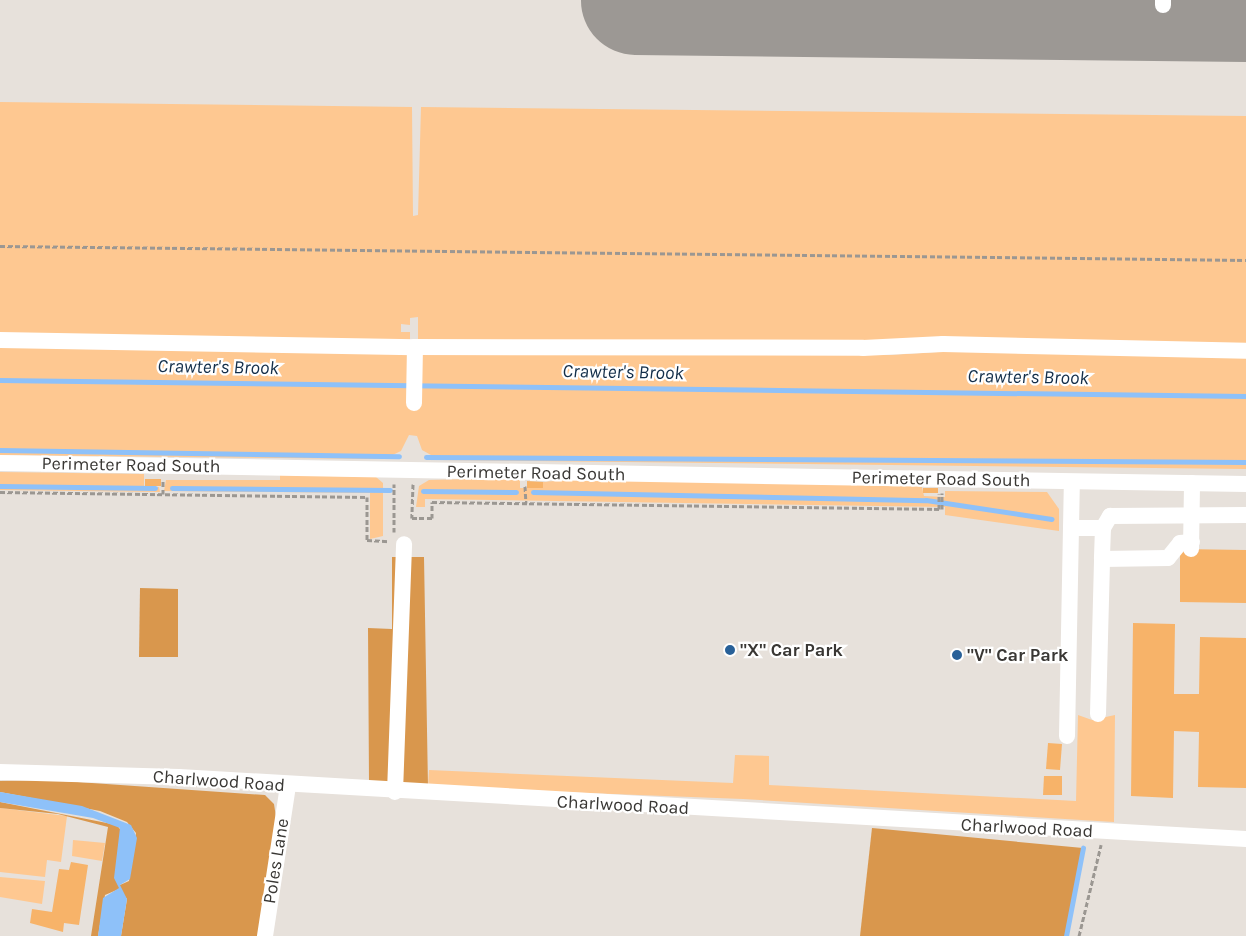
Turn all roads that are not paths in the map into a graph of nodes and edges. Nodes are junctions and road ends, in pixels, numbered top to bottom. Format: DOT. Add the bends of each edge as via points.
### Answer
graph roads {
  1 [pos="0,340"];
  2 [pos="414,347"];
  3 [pos="1246,351"];
  4 [pos="414,403"];
  5 [pos="0,462"];
  6 [pos="1072,482"];
  7 [pos="1192,483"];
  8 [pos="1246,484"];
  9 [pos="1192,515"];
  10 [pos="1246,515"];
  11 [pos="1071,528"];
  12 [pos="1104,528"];
  13 [pos="404,544"];
  14 [pos="1102,559"];
  15 [pos="1098,714"];
  16 [pos="1067,736"];
  17 [pos="0,772"];
  18 [pos="288,786"];
  19 [pos="395,792"];
  20 [pos="1246,839"];
  21 [pos="264,936"];
  1 -- 2 [label="street"];
  2 -- 3 [label="street" via="863,348 943,344"];
  2 -- 4 [label="street"];
  5 -- 6 [label="street, Perimeter Road South"];
  6 -- 7 [label="street, Perimeter Road South"];
  6 -- 11 [label="street"];
  7 -- 8 [label="street, Perimeter Road South"];
  7 -- 9 [label="street"];
  9 -- 10 [label="street"];
  9 -- 12 [label="street" via="1110,516"];
  9 -- 14 [label="street" via="1192,546 1180,543 1168,558"];
  11 -- 12 [label="street"];
  11 -- 16 [label="street"];
  12 -- 14 [label="street"];
  13 -- 19 [label="street"];
  14 -- 15 [label="street"];
  17 -- 18 [label="street, Charlwood Road"];
  18 -- 19 [label="street, Charlwood Road"];
  18 -- 21 [label="street, Poles Lane"];
  19 -- 20 [label="street, Charlwood Road"];
}
